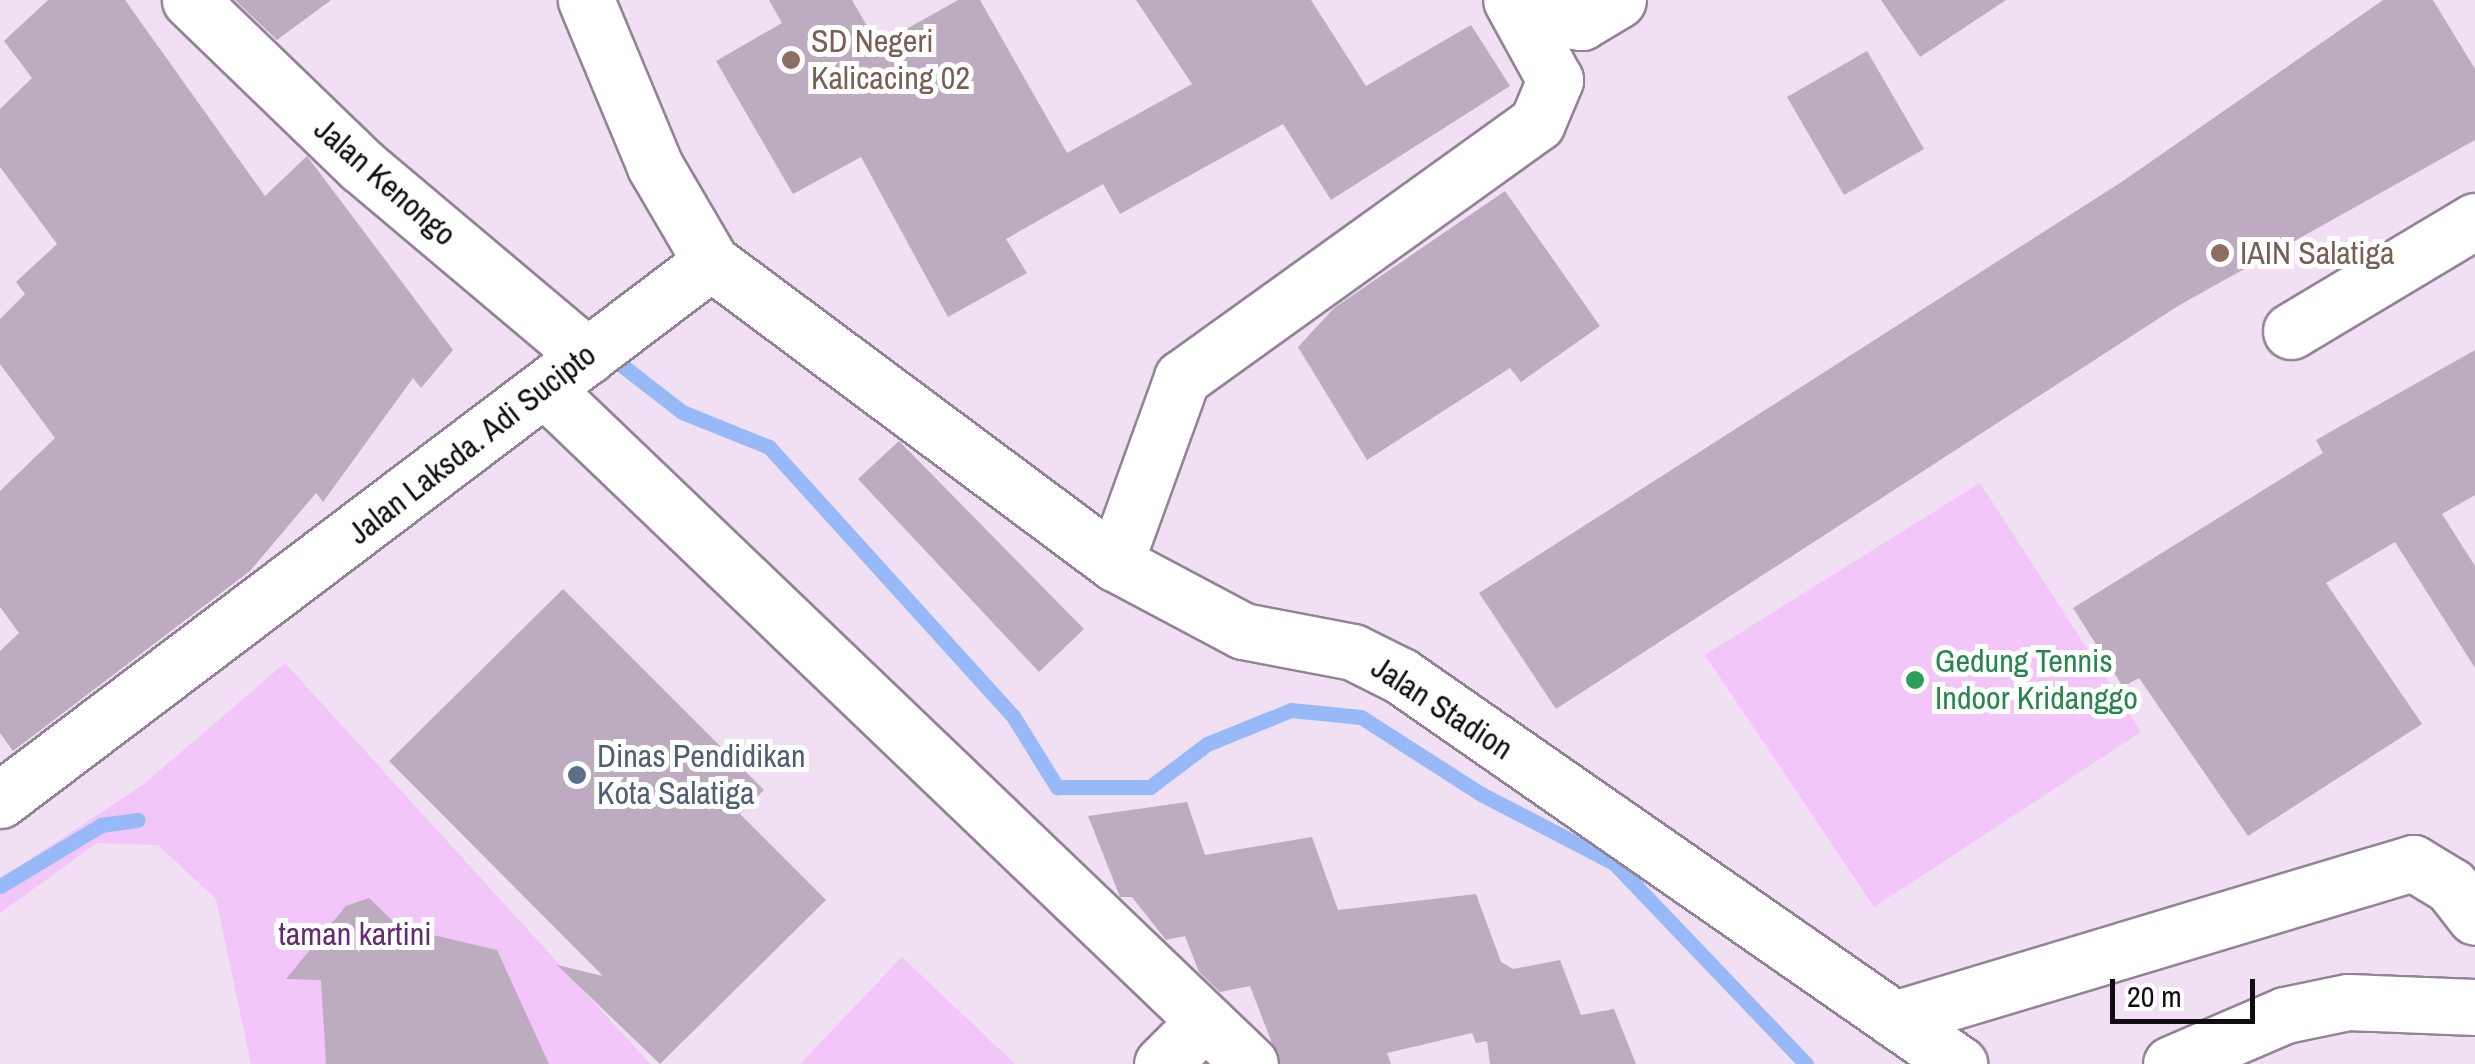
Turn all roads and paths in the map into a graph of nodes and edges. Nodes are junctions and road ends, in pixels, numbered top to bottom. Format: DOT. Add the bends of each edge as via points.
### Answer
graph roads {
  1 [pos="190,0"];
  2 [pos="586,0"];
  3 [pos="1618,0"];
  4 [pos="1516,7"];
  5 [pos="2475,221"];
  6 [pos="711,262"];
  7 [pos="2291,331"];
  8 [pos="596,349"];
  9 [pos="547,391"];
  10 [pos="1115,563"];
  11 [pos="0,800"];
  12 [pos="2475,918"];
  13 [pos="2475,1006"];
  14 [pos="1894,1019"];
  15 [pos="1204,1022"];
  16 [pos="1162,1064"];
  17 [pos="1250,1064"];
  18 [pos="1959,1064"];
  19 [pos="2171,1064"];
  1 -- 8 [label="street, Jalan Kenongo" via="362,166"];
  2 -- 6 [label="street" via="655,166"];
  3 -- 4 [label="street" via="1569,24"];
  4 -- 10 [label="street" via="1554,80 1537,123 1182,378"];
  5 -- 7 [label="street"];
  6 -- 8 [label="street, Jalan Laksda. Adi Sucipto"];
  6 -- 10 [label="street, Jalan Stadion"];
  8 -- 9 [label="street, Jalan Laksda. Adi Sucipto"];
  9 -- 11 [label="street, Jalan Laksda. Adi Sucipto"];
  9 -- 15 [label="street"];
  10 -- 14 [label="street, Jalan Stadion" via="1228,626 1353,652 1401,676"];
  12 -- 14 [label="street" via="2451,886 2413,862"];
  13 -- 19 [label="street" via="2348,1002 2285,1015"];
  14 -- 18 [label="street, Jalan Stadion"];
  15 -- 16 [label="street"];
  15 -- 17 [label="street"];
}
